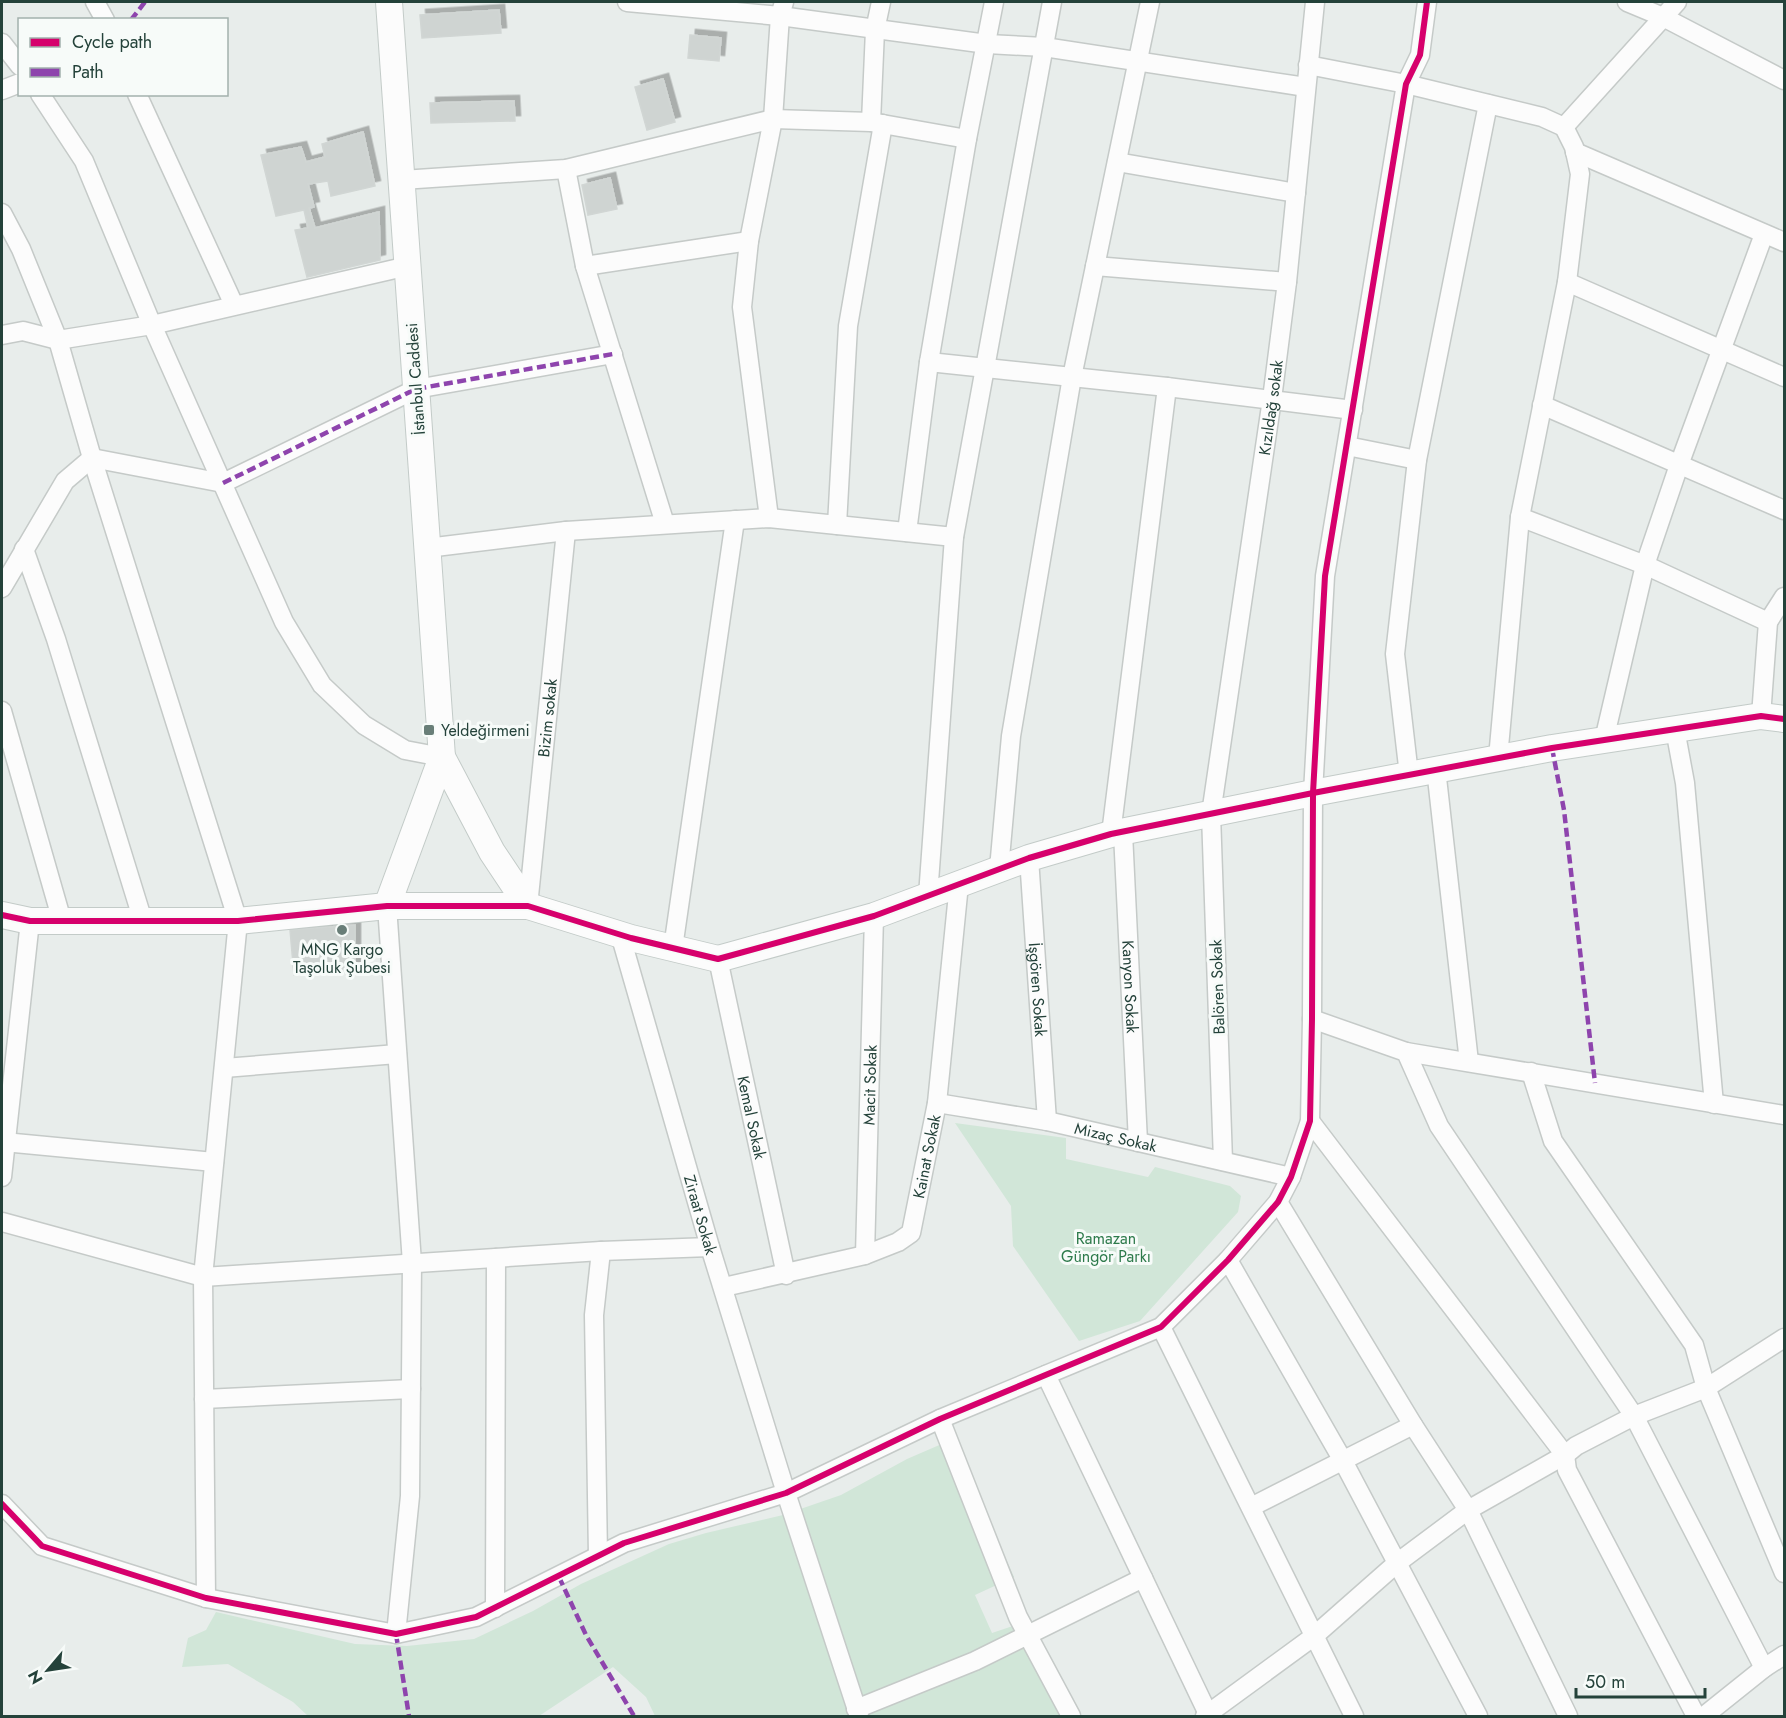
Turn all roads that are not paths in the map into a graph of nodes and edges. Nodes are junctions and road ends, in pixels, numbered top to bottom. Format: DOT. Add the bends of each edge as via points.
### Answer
graph roads {
  1 [pos="95,2"];
  2 [pos="389,2"];
  3 [pos="627,2"];
  4 [pos="881,2"];
  5 [pos="994,2"];
  6 [pos="1052,2"];
  7 [pos="1150,2"];
  8 [pos="1315,2"];
  9 [pos="1427,2"];
  10 [pos="1627,2"];
  11 [pos="1677,2"];
  12 [pos="782,9"];
  13 [pos="1663,17"];
  14 [pos="104,18"];
  15 [pos="875,30"];
  16 [pos="2,43"];
  17 [pos="987,44"];
  18 [pos="1044,47"];
  19 [pos="1138,61"];
  20 [pos="18,63"];
  21 [pos="1308,65"];
  22 [pos="1785,80"];
  23 [pos="18,83"];
  24 [pos="1406,84"];
  25 [pos="1306,87"];
  26 [pos="2,90"];
  27 [pos="41,96"];
  28 [pos="137,96"];
  29 [pos="1488,104"];
  30 [pos="773,119"];
  31 [pos="877,123"];
  32 [pos="1564,127"];
  33 [pos="967,139"];
  34 [pos="1575,152"];
  35 [pos="1117,162"];
  36 [pos="566,169"];
  37 [pos="402,180"];
  38 [pos="1296,193"];
  39 [pos="2,213"];
  40 [pos="1764,234"];
  41 [pos="749,241"];
  42 [pos="1785,242"];
  43 [pos="408,266"];
  44 [pos="585,266"];
  45 [pos="1095,266"];
  46 [pos="1287,282"];
  47 [pos="1567,282"];
  48 [pos="234,305"];
  49 [pos="152,325"];
  50 [pos="2,336"];
  51 [pos="58,340"];
  52 [pos="1721,349"];
  53 [pos="613,354"];
  54 [pos="929,362"];
  55 [pos="986,368"];
  56 [pos="1072,377"];
  57 [pos="1785,377"];
  58 [pos="1167,387"];
  59 [pos="416,389"];
  60 [pos="1272,399"];
  61 [pos="1542,405"];
  62 [pos="1353,410"];
  63 [pos="1347,446"];
  64 [pos="92,458"];
  65 [pos="1418,460"];
  66 [pos="1679,465"];
  67 [pos="223,483"];
  68 [pos="1785,510"];
  69 [pos="1521,517"];
  70 [pos="769,518"];
  71 [pos="735,520"];
  72 [pos="665,525"];
  73 [pos="837,525"];
  74 [pos="566,531"];
  75 [pos="908,532"];
  76 [pos="954,537"];
  77 [pos="427,548"];
  78 [pos="24,549"];
  79 [pos="1645,565"];
  80 [pos="2,588"];
  81 [pos="1785,597"];
  82 [pos="1768,622"];
  83 [pos="2,711"];
  84 [pos="1773,718"];
  85 [pos="1675,729"];
  86 [pos="1604,740"];
  87 [pos="442,758"];
  88 [pos="1498,758"];
  89 [pos="1436,769"];
  90 [pos="1409,775"];
  91 [pos="1313,793"];
  92 [pos="1211,814"];
  93 [pos="1117,834"];
  94 [pos="1029,858"];
  95 [pos="999,869"];
  96 [pos="959,884"];
  97 [pos="928,896"];
  98 [pos="387,906"];
  99 [pos="528,906"];
  100 [pos="2,915"];
  101 [pos="874,916"];
  102 [pos="30,921"];
  103 [pos="63,921"];
  104 [pos="143,921"];
  105 [pos="238,921"];
  106 [pos="620,934"];
  107 [pos="673,948"];
  108 [pos="718,959"];
  109 [pos="1312,1019"];
  110 [pos="1406,1052"];
  111 [pos="397,1054"];
  112 [pos="1469,1062"];
  113 [pos="224,1068"];
  114 [pos="1531,1072"];
  115 [pos="936,1103"];
  116 [pos="1714,1104"];
  117 [pos="1785,1115"];
  118 [pos="1047,1121"];
  119 [pos="1310,1121"];
  120 [pos="4,1142"];
  121 [pos="1138,1142"];
  122 [pos="1223,1161"];
  123 [pos="214,1162"];
  124 [pos="2,1177"];
  125 [pos="1291,1177"];
  126 [pos="1278,1202"];
  127 [pos="2,1222"];
  128 [pos="710,1247"];
  129 [pos="601,1251"];
  130 [pos="865,1255"];
  131 [pos="496,1258"];
  132 [pos="1228,1260"];
  133 [pos="412,1263"];
  134 [pos="786,1275"];
  135 [pos="203,1277"];
  136 [pos="724,1287"];
  137 [pos="1161,1327"];
  138 [pos="1783,1345"];
  139 [pos="1046,1375"];
  140 [pos="1706,1388"];
  141 [pos="411,1389"];
  142 [pos="204,1399"];
  143 [pos="1634,1416"];
  144 [pos="940,1419"];
  145 [pos="1413,1425"];
  146 [pos="1565,1455"];
  147 [pos="1342,1459"];
  148 [pos="786,1493"];
  149 [pos="2,1504"];
  150 [pos="1251,1507"];
  151 [pos="1468,1510"];
  152 [pos="598,1556"];
  153 [pos="1397,1563"];
  154 [pos="1785,1573"];
  155 [pos="1143,1578"];
  156 [pos="206,1598"];
  157 [pos="495,1608"];
  158 [pos="396,1634"];
  159 [pos="1028,1636"];
  160 [pos="1313,1637"];
  161 [pos="1785,1655"];
  162 [pos="1764,1668"];
  163 [pos="858,1713"];
  164 [pos="1071,1716"];
  165 [pos="1207,1716"];
  166 [pos="1354,1716"];
  167 [pos="1478,1716"];
  168 [pos="1568,1716"];
  169 [pos="1696,1716"];
  170 [pos="1704,1716"];
  1 -- 14 [label="street"];
  2 -- 37 [label="street, İstanbul Caddesi"];
  3 -- 12 [label="street"];
  4 -- 15 [label="street"];
  5 -- 17 [label="street"];
  6 -- 18 [label="street"];
  7 -- 19 [label="street"];
  8 -- 21 [label="street, Kızıldağ sokak"];
  9 -- 24 [label="street" via="1420,55"];
  10 -- 13 [label="street"];
  11 -- 13 [label="street"];
  12 -- 15 [label="street"];
  12 -- 30 [label="street"];
  13 -- 22 [label="street"];
  13 -- 32 [label="street"];
  15 -- 17 [label="street"];
  15 -- 31 [label="street"];
  16 -- 20 [label="street"];
  17 -- 18 [label="street"];
  17 -- 33 [label="street"];
  18 -- 19 [label="street"];
  18 -- 55 [label="street"];
  19 -- 25 [label="street"];
  19 -- 35 [label="street"];
  21 -- 24 [label="street"];
  21 -- 25 [label="street, Kızıldağ sokak"];
  23 -- 26 [label="street"];
  24 -- 29 [label="street"];
  24 -- 62 [label="street"];
  25 -- 38 [label="street, Kızıldağ sokak"];
  27 -- 49 [label="street" via="84,161"];
  28 -- 48 [label="street"];
  29 -- 32 [label="street" via="1542,117"];
  29 -- 65 [label="street"];
  30 -- 31 [label="street"];
  30 -- 36 [label="street"];
  30 -- 41 [label="street"];
  31 -- 33 [label="street"];
  31 -- 73 [label="street" via="848,326"];
  32 -- 34 [label="street"];
  33 -- 54 [label="street"];
  34 -- 40 [label="street"];
  34 -- 47 [label="street" via="1580,174"];
  35 -- 38 [label="street"];
  35 -- 45 [label="street"];
  36 -- 37 [label="street"];
  36 -- 44 [label="street"];
  37 -- 43 [label="street, İstanbul Caddesi"];
  38 -- 46 [label="street, Kızıldağ sokak"];
  39 -- 51 [label="street"];
  40 -- 42 [label="street"];
  40 -- 52 [label="street"];
  41 -- 44 [label="street"];
  41 -- 70 [label="street" via="742,307"];
  43 -- 48 [label="street"];
  43 -- 59 [label="street, İstanbul Caddesi"];
  44 -- 53 [label="street"];
  45 -- 46 [label="street"];
  45 -- 56 [label="street"];
  46 -- 60 [label="street, Kızıldağ sokak"];
  47 -- 52 [label="street"];
  47 -- 61 [label="street"];
  48 -- 49 [label="street"];
  49 -- 51 [label="street"];
  49 -- 67 [label="street"];
  50 -- 51 [label="street" via="23,331"];
  51 -- 64 [label="street"];
  52 -- 57 [label="street"];
  52 -- 66 [label="street"];
  53 -- 59 [label="street"];
  53 -- 72 [label="street"];
  54 -- 55 [label="street"];
  54 -- 75 [label="street"];
  55 -- 56 [label="street"];
  55 -- 76 [label="street"];
  56 -- 58 [label="street"];
  56 -- 95 [label="street" via="1011,736"];
  58 -- 60 [label="street"];
  58 -- 93 [label="street, Kanyon Sokak"];
  59 -- 67 [label="street"];
  59 -- 77 [label="street, İstanbul Caddesi"];
  60 -- 62 [label="street"];
  60 -- 92 [label="street, Kızıldağ sokak"];
  61 -- 66 [label="street"];
  61 -- 69 [label="street"];
  62 -- 63 [label="street"];
  63 -- 65 [label="street"];
  63 -- 91 [label="street" via="1325,576"];
  64 -- 67 [label="street"];
  64 -- 78 [label="street" via="65,481"];
  64 -- 105 [label="street"];
  65 -- 90 [label="street" via="1395,654"];
  66 -- 68 [label="street"];
  66 -- 79 [label="street"];
  67 -- 87 [label="street" via="284,622 322,685 364,725 405,750"];
  69 -- 79 [label="street"];
  69 -- 88 [label="street"];
  70 -- 71 [label="street"];
  70 -- 73 [label="street"];
  71 -- 72 [label="street"];
  71 -- 107 [label="street"];
  72 -- 74 [label="street"];
  73 -- 75 [label="street"];
  74 -- 77 [label="street"];
  74 -- 99 [label="street, Bizim sokak"];
  75 -- 76 [label="street"];
  76 -- 97 [label="street"];
  77 -- 87 [label="street, İstanbul Caddesi"];
  78 -- 80 [label="street"];
  78 -- 104 [label="street" via="56,639"];
  79 -- 82 [label="street"];
  79 -- 86 [label="street"];
  81 -- 82 [label="street"];
  82 -- 84 [label="street"];
  83 -- 103 [label="street"];
  84 -- 85 [label="street"];
  85 -- 86 [label="street"];
  85 -- 116 [label="street" via="1685,783"];
  86 -- 88 [label="street"];
  87 -- 98 [label="street"];
  87 -- 99 [label="street" via="492,852"];
  88 -- 89 [label="street"];
  89 -- 90 [label="street"];
  89 -- 112 [label="street"];
  90 -- 91 [label="street"];
  91 -- 92 [label="street"];
  91 -- 109 [label="street"];
  92 -- 93 [label="street"];
  92 -- 122 [label="street, Balören Sokak"];
  93 -- 94 [label="street"];
  93 -- 121 [label="street, Kanyon Sokak"];
  94 -- 95 [label="street"];
  94 -- 118 [label="street, İşgören Sokak"];
  95 -- 96 [label="street"];
  96 -- 97 [label="street"];
  96 -- 115 [label="street, Kainat Sokak"];
  97 -- 101 [label="street"];
  98 -- 99 [label="street"];
  98 -- 105 [label="street"];
  98 -- 111 [label="street"];
  99 -- 106 [label="street"];
  100 -- 102 [label="street"];
  101 -- 108 [label="street"];
  101 -- 130 [label="street, Macit Sokak"];
  102 -- 103 [label="street"];
  102 -- 120 [label="street"];
  103 -- 104 [label="street"];
  104 -- 105 [label="street"];
  105 -- 113 [label="street"];
  106 -- 107 [label="street"];
  106 -- 128 [label="street, Ziraat Sokak"];
  107 -- 108 [label="street"];
  108 -- 134 [label="street, Kemal Sokak"];
  109 -- 110 [label="street"];
  109 -- 119 [label="street"];
  110 -- 112 [label="street"];
  110 -- 143 [label="street" via="1439,1126"];
  111 -- 113 [label="street"];
  111 -- 133 [label="street"];
  112 -- 114 [label="street"];
  113 -- 123 [label="street"];
  114 -- 116 [label="street"];
  114 -- 140 [label="street" via="1553,1141 1694,1345"];
  115 -- 118 [label="street, Mizaç Sokak"];
  115 -- 130 [label="street, Kainat Sokak" via="911,1233"];
  116 -- 117 [label="street"];
  118 -- 121 [label="street, Mizaç Sokak"];
  119 -- 125 [label="street"];
  119 -- 146 [label="street"];
  120 -- 123 [label="street"];
  120 -- 124 [label="street"];
  121 -- 122 [label="street, Mizaç Sokak"];
  122 -- 125 [label="street, Mizaç Sokak"];
  123 -- 135 [label="street"];
  125 -- 126 [label="street"];
  126 -- 132 [label="street"];
  126 -- 145 [label="street"];
  127 -- 135 [label="street"];
  128 -- 129 [label="street"];
  128 -- 136 [label="street, Ziraat Sokak"];
  129 -- 131 [label="street"];
  129 -- 152 [label="street" via="594,1315"];
  130 -- 134 [label="street, Kainat Sokak"];
  131 -- 133 [label="street"];
  131 -- 157 [label="street"];
  132 -- 137 [label="street"];
  132 -- 147 [label="street"];
  133 -- 135 [label="street"];
  133 -- 141 [label="street"];
  134 -- 136 [label="street, Kainat Sokak"];
  135 -- 142 [label="street"];
  136 -- 148 [label="street, Ziraat Sokak"];
  137 -- 139 [label="street"];
  137 -- 150 [label="street"];
  138 -- 140 [label="street"];
  139 -- 144 [label="street"];
  139 -- 155 [label="street"];
  140 -- 143 [label="street"];
  140 -- 154 [label="street"];
  141 -- 142 [label="street"];
  141 -- 158 [label="street" via="410,1496"];
  142 -- 156 [label="street"];
  143 -- 146 [label="street"];
  143 -- 162 [label="street"];
  144 -- 148 [label="street"];
  144 -- 159 [label="street"];
  145 -- 147 [label="street"];
  145 -- 151 [label="street"];
  146 -- 151 [label="street"];
  146 -- 169 [label="street" via="1567,1470"];
  147 -- 150 [label="street"];
  147 -- 153 [label="street"];
  148 -- 152 [label="street" via="624,1542"];
  148 -- 163 [label="street, Ziraat Sokak"];
  149 -- 156 [label="street" via="42,1546"];
  150 -- 160 [label="street"];
  151 -- 153 [label="street"];
  151 -- 168 [label="street"];
  152 -- 157 [label="street"];
  153 -- 160 [label="street"];
  153 -- 167 [label="street"];
  155 -- 159 [label="street"];
  155 -- 165 [label="street"];
  156 -- 158 [label="street"];
  157 -- 158 [label="street" via="476,1617"];
  159 -- 163 [label="street"];
  159 -- 164 [label="street"];
  160 -- 165 [label="street"];
  160 -- 166 [label="street"];
  161 -- 162 [label="street"];
  162 -- 170 [label="street"];
}
